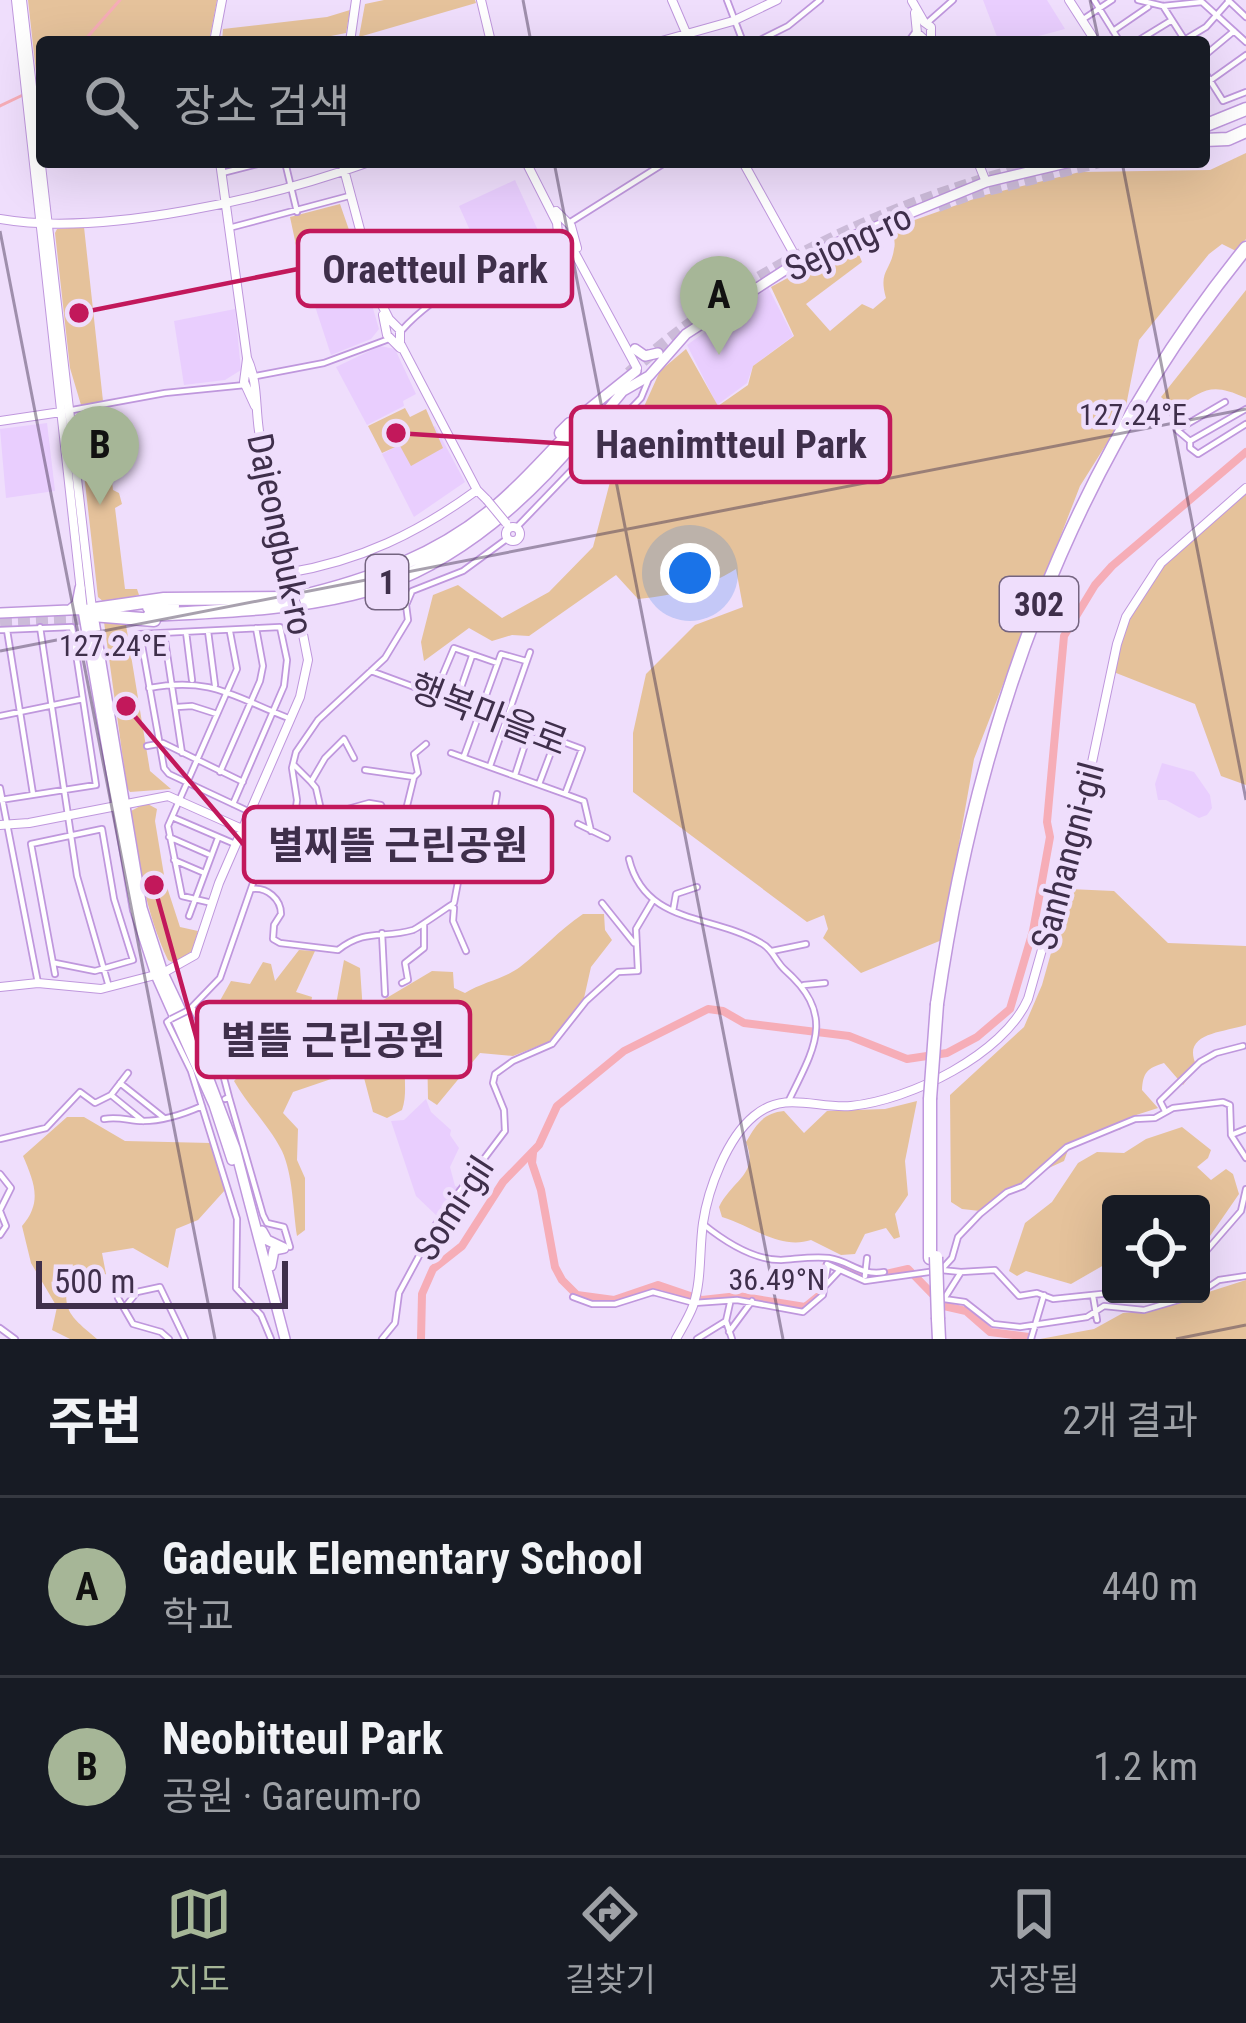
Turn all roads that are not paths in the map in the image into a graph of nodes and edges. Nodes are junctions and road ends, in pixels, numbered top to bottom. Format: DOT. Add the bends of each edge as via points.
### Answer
graph roads {
  1 [pos="19,0"];
  2 [pos="221,0"];
  3 [pos="356,0"];
  4 [pos="483,0"];
  5 [pos="672,0"];
  6 [pos="727,0"];
  7 [pos="777,0"];
  8 [pos="820,0"];
  9 [pos="953,0"];
  10 [pos="1066,0"];
  11 [pos="1094,0"];
  12 [pos="1112,0"];
  13 [pos="1138,0"];
  14 [pos="1228,0"];
  15 [pos="912,1"];
  16 [pos="1149,4"];
  17 [pos="1163,6"];
  18 [pos="1100,9"];
  19 [pos="1217,15"];
  20 [pos="1246,16"];
  21 [pos="1082,20"];
  22 [pos="1172,20"];
  23 [pos="734,21"];
  24 [pos="1113,31"];
  25 [pos="1234,31"];
  26 [pos="925,32"];
  27 [pos="215,36"];
  28 [pos="351,36"];
  29 [pos="492,36"];
  30 [pos="687,36"];
  31 [pos="693,36"];
  32 [pos="740,36"];
  33 [pos="768,36"];
  34 [pos="1089,36"];
  35 [pos="1090,36"];
  36 [pos="1116,36"];
  37 [pos="1146,36"];
  38 [pos="1181,36"];
  39 [pos="1190,36"];
  40 [pos="1246,42"];
  41 [pos="1210,51"];
  42 [pos="1246,55"];
  43 [pos="1210,81"];
  44 [pos="1210,86"];
  45 [pos="1246,92"];
  46 [pos="1246,112"];
  47 [pos="1246,129"];
  48 [pos="1210,134"];
  49 [pos="1210,135"];
  50 [pos="36,151"];
  51 [pos="38,168"];
  52 [pos="221,168"];
  53 [pos="286,168"];
  54 [pos="340,168"];
  55 [pos="343,168"];
  56 [pos="531,168"];
  57 [pos="657,168"];
  58 [pos="745,168"];
  59 [pos="980,168"];
  60 [pos="1026,168"];
  61 [pos="1042,168"];
  62 [pos="985,180"];
  63 [pos="290,185"];
  64 [pos="350,196"];
  65 [pos="225,201"];
  66 [pos="297,212"];
  67 [pos="2,219"];
  68 [pos="44,221"];
  69 [pos="229,228"];
  70 [pos="564,229"];
  71 [pos="1246,251"];
  72 [pos="798,260"];
  73 [pos="393,332"];
  74 [pos="635,350"];
  75 [pos="658,353"];
  76 [pos="643,371"];
  77 [pos="251,380"];
  78 [pos="623,391"];
  79 [pos="638,399"];
  80 [pos="1226,402"];
  81 [pos="1246,409"];
  82 [pos="64,411"];
  83 [pos="0,421"];
  84 [pos="1246,424"];
  85 [pos="576,433"];
  86 [pos="1190,441"];
  87 [pos="1246,488"];
  88 [pos="477,490"];
  89 [pos="510,529"];
  90 [pos="289,578"];
  91 [pos="84,585"];
  92 [pos="113,611"];
  93 [pos="149,611"];
  94 [pos="88,612"];
  95 [pos="0,616"];
  96 [pos="68,618"];
  97 [pos="40,627"];
  98 [pos="256,628"];
  99 [pos="4,630"];
  100 [pos="230,630"];
  101 [pos="208,631"];
  102 [pos="186,632"];
  103 [pos="164,633"];
  104 [pos="92,640"];
  105 [pos="530,652"];
  106 [pos="472,655"];
  107 [pos="287,660"];
  108 [pos="308,660"];
  109 [pos="526,661"];
  110 [pos="497,663"];
  111 [pos="371,671"];
  112 [pos="192,682"];
  113 [pos="172,684"];
  114 [pos="215,687"];
  115 [pos="149,688"];
  116 [pos="227,692"];
  117 [pos="435,693"];
  118 [pos="84,699"];
  119 [pos="456,702"];
  120 [pos="250,703"];
  121 [pos="53,706"];
  122 [pos="176,707"];
  123 [pos="481,711"];
  124 [pos="272,712"];
  125 [pos="19,713"];
  126 [pos="218,714"];
  127 [pos="0,716"];
  128 [pos="291,719"];
  129 [pos="506,719"];
  130 [pos="530,728"];
  131 [pos="556,737"];
  132 [pos="158,743"];
  133 [pos="426,744"];
  134 [pos="147,746"];
  135 [pos="182,753"];
  136 [pos="452,753"];
  137 [pos="464,757"];
  138 [pos="354,758"];
  139 [pos="197,761"];
  140 [pos="292,763"];
  141 [pos="490,766"];
  142 [pos="365,770"];
  143 [pos="220,772"];
  144 [pos="514,775"];
  145 [pos="414,777"];
  146 [pos="242,782"];
  147 [pos="311,782"];
  148 [pos="187,783"];
  149 [pos="539,784"];
  150 [pos="0,788"];
  151 [pos="63,793"];
  152 [pos="33,794"];
  153 [pos="497,794"];
  154 [pos="565,794"];
  155 [pos="1,800"];
  156 [pos="179,800"];
  157 [pos="119,803"];
  158 [pos="233,804"];
  159 [pos="250,812"];
  160 [pos="67,814"];
  161 [pos="172,817"];
  162 [pos="387,818"];
  163 [pos="337,822"];
  164 [pos="380,824"];
  165 [pos="578,824"];
  166 [pos="3,826"];
  167 [pos="242,829"];
  168 [pos="591,831"];
  169 [pos="70,835"];
  170 [pos="169,838"];
  171 [pos="218,838"];
  172 [pos="607,838"];
  173 [pos="366,843"];
  174 [pos="236,844"];
  175 [pos="210,855"];
  176 [pos="629,859"];
  177 [pos="174,860"];
  178 [pos="36,866"];
  179 [pos="16,870"];
  180 [pos="202,872"];
  181 [pos="697,887"];
  182 [pos="250,890"];
  183 [pos="194,899"];
  184 [pos="652,902"];
  185 [pos="212,903"];
  186 [pos="602,903"];
  187 [pos="450,907"];
  188 [pos="670,913"];
  189 [pos="190,916"];
  190 [pos="424,924"];
  191 [pos="382,933"];
  192 [pos="634,943"];
  193 [pos="806,944"];
  194 [pos="52,946"];
  195 [pos="32,949"];
  196 [pos="466,951"];
  197 [pos="772,951"];
  198 [pos="55,963"];
  199 [pos="102,969"];
  200 [pos="55,974"];
  201 [pos="159,974"];
  202 [pos="825,982"];
  203 [pos="38,983"];
  204 [pos="402,983"];
  205 [pos="804,985"];
  206 [pos="0,987"];
  207 [pos="109,987"];
  208 [pos="385,994"];
  209 [pos="191,1010"];
  210 [pos="191,1032"];
  211 [pos="1244,1046"];
  212 [pos="128,1073"];
  213 [pos="203,1079"];
  214 [pos="120,1083"];
  215 [pos="111,1094"];
  216 [pos="227,1098"];
  217 [pos="789,1100"];
  218 [pos="202,1106"];
  219 [pos="1165,1111"];
  220 [pos="164,1118"];
  221 [pos="104,1119"];
  222 [pos="143,1121"];
  223 [pos="1246,1129"];
  224 [pos="1232,1135"];
  225 [pos="0,1139"];
  226 [pos="230,1144"];
  227 [pos="1246,1158"];
  228 [pos="240,1170"];
  229 [pos="0,1174"];
  230 [pos="1246,1189"];
  231 [pos="0,1208"];
  232 [pos="703,1224"];
  233 [pos="0,1234"];
  234 [pos="290,1247"];
  235 [pos="1210,1247"];
  236 [pos="867,1258"];
  237 [pos="825,1262"];
  238 [pos="936,1262"];
  239 [pos="840,1270"];
  240 [pos="884,1272"];
  241 [pos="961,1272"];
  242 [pos="1246,1276"];
  243 [pos="865,1277"];
  244 [pos="825,1286"];
  245 [pos="1210,1286"];
  246 [pos="1102,1294"];
  247 [pos="1044,1295"];
  248 [pos="1093,1296"];
  249 [pos="118,1298"];
  250 [pos="573,1298"];
  251 [pos="694,1300"];
  252 [pos="730,1301"];
  253 [pos="752,1301"];
  254 [pos="1167,1303"];
  255 [pos="125,1307"];
  256 [pos="1094,1310"];
  257 [pos="279,1318"];
  258 [pos="1097,1320"];
  259 [pos="726,1321"];
  260 [pos="1038,1324"];
  261 [pos="0,1328"];
  262 [pos="730,1335"];
  263 [pos="15,1339"];
  264 [pos="169,1339"];
  265 [pos="185,1339"];
  266 [pos="279,1339"];
  267 [pos="382,1339"];
  268 [pos="676,1339"];
  269 [pos="697,1339"];
  270 [pos="936,1339"];
  271 [pos="1030,1339"];
  1 -- 50 [label="street"];
  2 -- 27 [label="street"];
  3 -- 28 [label="street"];
  4 -- 29 [label="street"];
  5 -- 30 [label="street"];
  6 -- 23 [label="street"];
  7 -- 23 [label="street"];
  8 -- 33 [label="street"];
  9 -- 26 [label="street"];
  10 -- 21 [label="street"];
  10 -- 34 [label="street"];
  11 -- 18 [label="street"];
  12 -- 18 [label="street"];
  13 -- 16 [label="street"];
  14 -- 19 [label="street"];
  14 -- 20 [label="street"];
  15 -- 26 [label="street"];
  16 -- 17 [label="street"];
  16 -- 24 [label="street"];
  17 -- 19 [label="street" via="1198,2"];
  17 -- 22 [label="street"];
  18 -- 21 [label="street"];
  18 -- 24 [label="street"];
  19 -- 25 [label="street"];
  19 -- 39 [label="street"];
  21 -- 35 [label="street"];
  22 -- 37 [label="street"];
  22 -- 38 [label="street"];
  23 -- 31 [label="street"];
  23 -- 32 [label="street"];
  24 -- 36 [label="street"];
  25 -- 40 [label="street"];
  25 -- 41 [label="street"];
  42 -- 43 [label="street"];
  44 -- 45 [label="street" via="1223,100"];
  46 -- 48 [label="highway"];
  47 -- 49 [label="highway"];
  51 -- 68 [label="street"];
  52 -- 65 [label="street"];
  53 -- 63 [label="street"];
  54 -- 63 [label="street"];
  55 -- 64 [label="street"];
  56 -- 70 [label="street"];
  57 -- 70 [label="street"];
  58 -- 72 [label="street"];
  59 -- 62 [label="street"];
  60 -- 62 [label="main road, Sejong-ro"];
  61 -- 62 [label="main road, Sejong-ro"];
  62 -- 72 [label="main road, Sejong-ro"];
  63 -- 65 [label="street"];
  63 -- 66 [label="street"];
  64 -- 66 [label="street"];
  64 -- 73 [label="street"];
  65 -- 68 [label="street" via="99,221"];
  65 -- 69 [label="street"];
  66 -- 69 [label="street"];
  67 -- 68 [label="street"];
  68 -- 82 [label="street"];
  69 -- 77 [label="street"];
  70 -- 73 [label="street"];
  70 -- 74 [label="street"];
  70 -- 76 [label="street"];
  71 -- 238 [label="highway, 302, bridge" via="1146,388 1084,502 1019,655 968,825 940,1004"];
  72 -- 75 [label="main road, Sejong-ro" via="716,306"];
  72 -- 76 [label="main road, Sejong-ro"];
  73 -- 77 [label="street" via="324,363"];
  73 -- 88 [label="street"];
  74 -- 75 [label="main road"];
  74 -- 76 [label="street"];
  75 -- 76 [label="main road, Sejong-ro"];
  76 -- 78 [label="main road, Sejong-ro"];
  76 -- 79 [label="street"];
  76 -- 85 [label="main road, Sejong-ro"];
  77 -- 82 [label="street"];
  77 -- 90 [label="street, Dajeongbuk-ro"];
  78 -- 79 [label="street" via="639,387"];
  78 -- 85 [label="main road, Sejong-ro"];
  79 -- 89 [label="street"];
  80 -- 86 [label="street" via="1177,430"];
  81 -- 86 [label="street"];
  82 -- 83 [label="street"];
  82 -- 91 [label="street"];
  84 -- 86 [label="street" via="1198,454"];
  85 -- 93 [label="highway, 1" via="451,538 384,573 291,598"];
  85 -- 93 [label="highway, 1" via="496,524 388,582 280,610"];
  87 -- 217 [label="street, Sanhangni-gil" via="1161,563 1126,617 1084,805 1017,1019 966,1064 918,1086 848,1106"];
  88 -- 89 [label="street, bridge"];
  88 -- 90 [label="street" via="382,547"];
  89 -- 111 [label="street" via="463,571 412,592 404,632"];
  90 -- 108 [label="street, Dajeongbuk-ro, bridge"];
  91 -- 92 [label="street"];
  91 -- 94 [label="street"];
  91 -- 96 [label="main road"];
  92 -- 93 [label="highway"];
  92 -- 94 [label="highway"];
  92 -- 104 [label="main road"];
  94 -- 96 [label="main road"];
  94 -- 104 [label="main road"];
  95 -- 96 [label="main road"];
  96 -- 97 [label="street"];
  96 -- 104 [label="main road"];
  96 -- 118 [label="street"];
  97 -- 99 [label="street"];
  97 -- 121 [label="street"];
  98 -- 100 [label="street"];
  98 -- 107 [label="street" via="280,627"];
  98 -- 120 [label="street" via="263,670"];
  99 -- 125 [label="street"];
  100 -- 101 [label="street"];
  100 -- 116 [label="street" via="237,664"];
  101 -- 102 [label="street"];
  101 -- 114 [label="street"];
  102 -- 103 [label="street"];
  102 -- 112 [label="street"];
  103 -- 113 [label="street"];
  103 -- 115 [label="street" via="140,634"];
  104 -- 157 [label="main road"];
  105 -- 109 [label="street"];
  106 -- 110 [label="street"];
  106 -- 117 [label="street" via="450,650"];
  106 -- 119 [label="street"];
  107 -- 108 [label="street"];
  107 -- 124 [label="street"];
  108 -- 128 [label="street, Dajeongbuk-ro"];
  109 -- 110 [label="street" via="501,653"];
  109 -- 129 [label="street"];
  110 -- 123 [label="street"];
  111 -- 117 [label="street, 행복마을로"];
  111 -- 140 [label="street" via="318,721"];
  112 -- 113 [label="street"];
  112 -- 114 [label="street"];
  113 -- 115 [label="street"];
  113 -- 122 [label="street"];
  114 -- 116 [label="street"];
  115 -- 132 [label="street"];
  116 -- 120 [label="street"];
  116 -- 126 [label="street"];
  117 -- 119 [label="street, 행복마을로"];
  118 -- 121 [label="street"];
  118 -- 151 [label="street" via="96,785"];
  119 -- 123 [label="street, 행복마을로"];
  120 -- 124 [label="street"];
  120 -- 143 [label="street"];
  121 -- 125 [label="street"];
  121 -- 151 [label="street"];
  122 -- 126 [label="street"];
  122 -- 135 [label="street"];
  123 -- 129 [label="street, 행복마을로"];
  123 -- 137 [label="street"];
  124 -- 128 [label="street"];
  124 -- 146 [label="street"];
  125 -- 127 [label="street"];
  125 -- 152 [label="street"];
  126 -- 139 [label="street"];
  128 -- 159 [label="street, Dajeongbuk-ro"];
  129 -- 130 [label="street, 행복마을로"];
  129 -- 141 [label="street"];
  130 -- 131 [label="street, 행복마을로"];
  130 -- 144 [label="street"];
  131 -- 149 [label="street"];
  131 -- 154 [label="street, 행복마을로" via="582,749"];
  132 -- 134 [label="street"];
  132 -- 135 [label="street"];
  132 -- 148 [label="street" via="167,772"];
  133 -- 145 [label="street" via="414,754"];
  135 -- 139 [label="street"];
  136 -- 137 [label="street"];
  137 -- 141 [label="street"];
  138 -- 147 [label="street" via="344,739"];
  139 -- 143 [label="street"];
  139 -- 148 [label="street"];
  140 -- 147 [label="street"];
  140 -- 182 [label="street" via="292,837"];
  141 -- 144 [label="street"];
  142 -- 145 [label="street"];
  143 -- 146 [label="street"];
  144 -- 149 [label="street"];
  145 -- 162 [label="street" via="409,809"];
  146 -- 158 [label="street"];
  147 -- 163 [label="street" via="321,810"];
  148 -- 156 [label="street"];
  148 -- 158 [label="street"];
  149 -- 154 [label="street"];
  150 -- 155 [label="street"];
  151 -- 152 [label="street"];
  151 -- 160 [label="street"];
  152 -- 155 [label="street"];
  153 -- 187 [label="street" via="492,823 464,850"];
  154 -- 168 [label="street, 행복마을로" via="584,801"];
  155 -- 166 [label="street"];
  156 -- 157 [label="street"];
  156 -- 161 [label="street"];
  156 -- 167 [label="street"];
  157 -- 160 [label="street"];
  157 -- 201 [label="main road"];
  158 -- 159 [label="street"];
  159 -- 167 [label="street, Dajeongbuk-ro"];
  160 -- 166 [label="street"];
  160 -- 169 [label="street"];
  161 -- 170 [label="street"];
  161 -- 171 [label="street"];
  162 -- 163 [label="street" via="381,805 369,803 344,810"];
  162 -- 164 [label="street"];
  163 -- 173 [label="street"];
  164 -- 173 [label="street"];
  164 -- 173 [label="street" via="416,852 392,857"];
  165 -- 168 [label="street"];
  166 -- 179 [label="street"];
  167 -- 174 [label="street, Dajeongbuk-ro"];
  168 -- 172 [label="street"];
  169 -- 178 [label="street" via="31,844"];
  169 -- 199 [label="street"];
  169 -- 199 [label="street" via="102,829 133,960"];
  170 -- 175 [label="street"];
  170 -- 177 [label="street"];
  171 -- 174 [label="street"];
  171 -- 175 [label="street"];
  174 -- 185 [label="street, Dajeongbuk-ro"];
  175 -- 180 [label="street"];
  176 -- 184 [label="street"];
  177 -- 180 [label="street"];
  177 -- 183 [label="street" via="182,896"];
  178 -- 179 [label="street"];
  178 -- 194 [label="street"];
  179 -- 195 [label="street"];
  180 -- 183 [label="street"];
  181 -- 188 [label="street" via="676,894"];
  182 -- 191 [label="street" via="278,901 273,939 280,943 338,950 351,938"];
  182 -- 209 [label="street" via="225,969"];
  183 -- 185 [label="street"];
  183 -- 189 [label="street"];
  184 -- 188 [label="street"];
  184 -- 192 [label="street, Somi-gil"];
  185 -- 201 [label="street, Dajeongbuk-ro" via="195,956"];
  186 -- 192 [label="street"];
  187 -- 190 [label="street"];
  187 -- 196 [label="street"];
  188 -- 197 [label="street"];
  190 -- 191 [label="street"];
  190 -- 204 [label="street" via="424,948 405,963"];
  191 -- 208 [label="street"];
  192 -- 267 [label="street, Somi-gil" via="638,971 618,972 552,1045 494,1074 505,1131 440,1217"];
  193 -- 197 [label="street"];
  194 -- 195 [label="street"];
  194 -- 198 [label="street"];
  195 -- 203 [label="street"];
  197 -- 205 [label="street"];
  198 -- 199 [label="street"];
  198 -- 200 [label="street"];
  199 -- 207 [label="street"];
  201 -- 207 [label="street"];
  201 -- 210 [label="main road"];
  201 -- 213 [label="main road"];
  202 -- 205 [label="street"];
  203 -- 206 [label="street"];
  203 -- 207 [label="street"];
  205 -- 217 [label="street" via="818,1013 809,1060"];
  209 -- 216 [label="street" via="220,1059"];
  209 -- 218 [label="street, bridge" via="166,1022"];
  210 -- 216 [label="main road"];
  210 -- 226 [label="main road"];
  211 -- 219 [label="street" via="1200,1062 1160,1101"];
  212 -- 214 [label="street"];
  213 -- 218 [label="main road"];
  213 -- 226 [label="main road"];
  214 -- 215 [label="street"];
  214 -- 220 [label="street"];
  215 -- 222 [label="street"];
  215 -- 225 [label="street" via="95,1103 80,1093 46,1128"];
  216 -- 226 [label="main road"];
  216 -- 234 [label="street" via="263,1215 284,1227"];
  217 -- 232 [label="street" via="757,1113 740,1132"];
  218 -- 220 [label="street"];
  218 -- 226 [label="main road" via="212,1109 220,1138"];
  218 -- 266 [label="street" via="237,1219 236,1288"];
  219 -- 224 [label="street" via="1223,1102"];
  219 -- 238 [label="street" via="1060,1151 980,1214 958,1237 952,1258"];
  220 -- 222 [label="street"];
  221 -- 222 [label="street"];
  223 -- 224 [label="street"];
  224 -- 227 [label="street"];
  226 -- 228 [label="main road"];
  226 -- 266 [label="main road"];
  228 -- 257 [label="main road"];
  228 -- 257 [label="main road" via="264,1237 284,1248 270,1259"];
  229 -- 231 [label="street" via="11,1189"];
  230 -- 235 [label="street" via="1241,1211"];
  231 -- 233 [label="street"];
  232 -- 237 [label="street" via="773,1259"];
  232 -- 251 [label="street"];
  236 -- 243 [label="street"];
  237 -- 239 [label="street"];
  237 -- 243 [label="street" via="832,1258"];
  237 -- 244 [label="street"];
  238 -- 241 [label="street"];
  238 -- 243 [label="street"];
  238 -- 270 [label="highway, 302, bridge"];
  239 -- 243 [label="street"];
  239 -- 244 [label="street"];
  240 -- 243 [label="street"];
  241 -- 247 [label="street" via="995,1270 1019,1296"];
  241 -- 260 [label="street" via="944,1299 965,1302 993,1324"];
  242 -- 245 [label="street"];
  244 -- 253 [label="street" via="803,1312"];
  246 -- 248 [label="street"];
  247 -- 248 [label="street"];
  247 -- 260 [label="street"];
  248 -- 256 [label="street"];
  249 -- 255 [label="street"];
  250 -- 251 [label="street" via="615,1304 653,1292"];
  251 -- 252 [label="street"];
  251 -- 268 [label="street"];
  252 -- 253 [label="street"];
  252 -- 259 [label="street"];
  253 -- 262 [label="street"];
  254 -- 256 [label="street"];
  255 -- 264 [label="street" via="133,1324"];
  255 -- 265 [label="street" via="137,1292 160,1287"];
  256 -- 258 [label="street"];
  256 -- 260 [label="street"];
  257 -- 266 [label="main road"];
  259 -- 262 [label="street"];
  259 -- 269 [label="street"];
  260 -- 271 [label="street"];
  261 -- 263 [label="street"];
}
